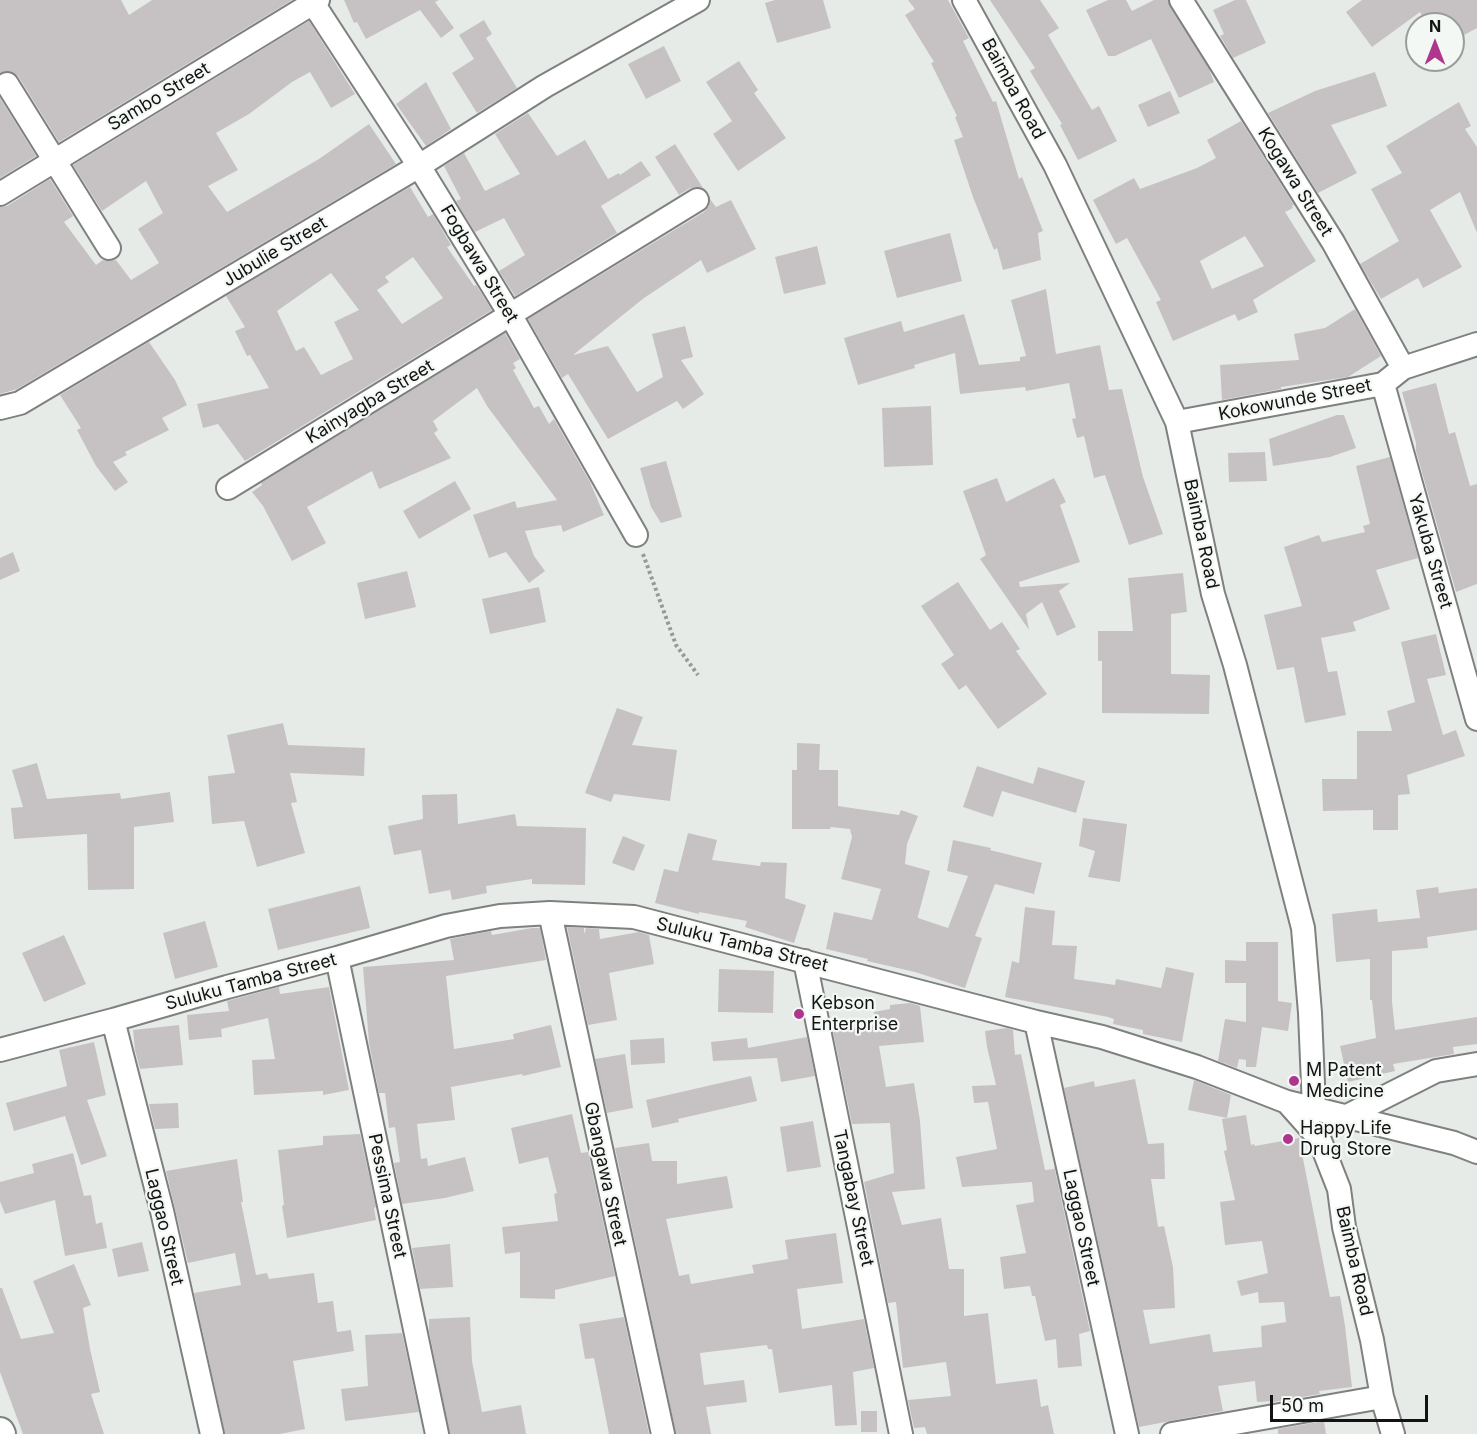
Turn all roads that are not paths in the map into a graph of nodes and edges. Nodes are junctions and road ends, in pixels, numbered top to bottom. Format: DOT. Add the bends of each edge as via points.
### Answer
graph roads {
  1 [pos="699,0"];
  2 [pos="964,0"];
  3 [pos="1181,0"];
  4 [pos="314,1"];
  5 [pos="8,84"];
  6 [pos="55,160"];
  7 [pos="419,166"];
  8 [pos="0,194"];
  9 [pos="697,200"];
  10 [pos="109,249"];
  11 [pos="511,316"];
  12 [pos="1477,344"];
  13 [pos="1402,368"];
  14 [pos="1383,384"];
  15 [pos="0,408"];
  16 [pos="1177,422"];
  17 [pos="228,488"];
  18 [pos="636,535"];
  19 [pos="1477,719"];
  20 [pos="549,913"];
  21 [pos="337,958"];
  22 [pos="805,962"];
  23 [pos="113,1020"];
  24 [pos="1036,1022"];
  25 [pos="0,1050"];
  26 [pos="1477,1064"];
  27 [pos="1287,1102"];
  28 [pos="1314,1108"];
  29 [pos="1347,1116"];
  30 [pos="1477,1152"];
  31 [pos="1382,1397"];
  32 [pos="212,1434"];
  33 [pos="437,1434"];
  34 [pos="663,1434"];
  35 [pos="901,1434"];
  36 [pos="1127,1434"];
  37 [pos="1172,1434"];
  38 [pos="1393,1434"];
  1 -- 7 [label="street, Jubulie Street" via="545,86"];
  2 -- 16 [label="street, Baimba Road" via="1055,165"];
  3 -- 13 [label="street, Kogawa Street" via="1333,242"];
  4 -- 6 [label="street, Sambo Street"];
  4 -- 7 [label="street, Fogbawa Street"];
  5 -- 6 [label="street"];
  6 -- 8 [label="street, Sambo Street"];
  6 -- 10 [label="street"];
  7 -- 11 [label="street, Fogbawa Street"];
  7 -- 15 [label="street, Jubulie Street" via="20,404"];
  9 -- 11 [label="street, Kainyagba Street"];
  11 -- 17 [label="street, Kainyagba Street"];
  11 -- 18 [label="street, Fogbawa Street"];
  12 -- 13 [label="street, Kokowunde Street"];
  13 -- 14 [label="street, Kokowunde Street"];
  14 -- 16 [label="street, Kokowunde Street"];
  14 -- 19 [label="street, Yakuba Street"];
  16 -- 28 [label="street, Baimba Road" via="1213,594 1303,928"];
  20 -- 21 [label="street, Suluku Tamba Street" via="500,916 446,926"];
  20 -- 22 [label="street, Suluku Tamba Street" via="634,918"];
  20 -- 34 [label="street, Gbangawa Street"];
  21 -- 23 [label="street, Suluku Tamba Street"];
  21 -- 33 [label="street, Pessima Street"];
  22 -- 24 [label="street, Suluku Tamba Street"];
  22 -- 35 [label="street, Tangabay Street"];
  23 -- 25 [label="street, Suluku Tamba Street"];
  23 -- 32 [label="street, Laggao Street" via="162,1211"];
  24 -- 27 [label="street, Suluku Tamba Street" via="1154,1053"];
  24 -- 36 [label="street, Laggao Street"];
  26 -- 29 [label="street" via="1436,1071"];
  27 -- 28 [label="street, Suluku Tamba Street"];
  27 -- 31 [label="street, Baimba Road" via="1319,1138 1339,1189"];
  28 -- 29 [label="street, Suluku Tamba Street"];
  29 -- 30 [label="street, Suluku Tamba Street"];
  31 -- 37 [label="street"];
  31 -- 38 [label="street, Baimba Road"];
}
